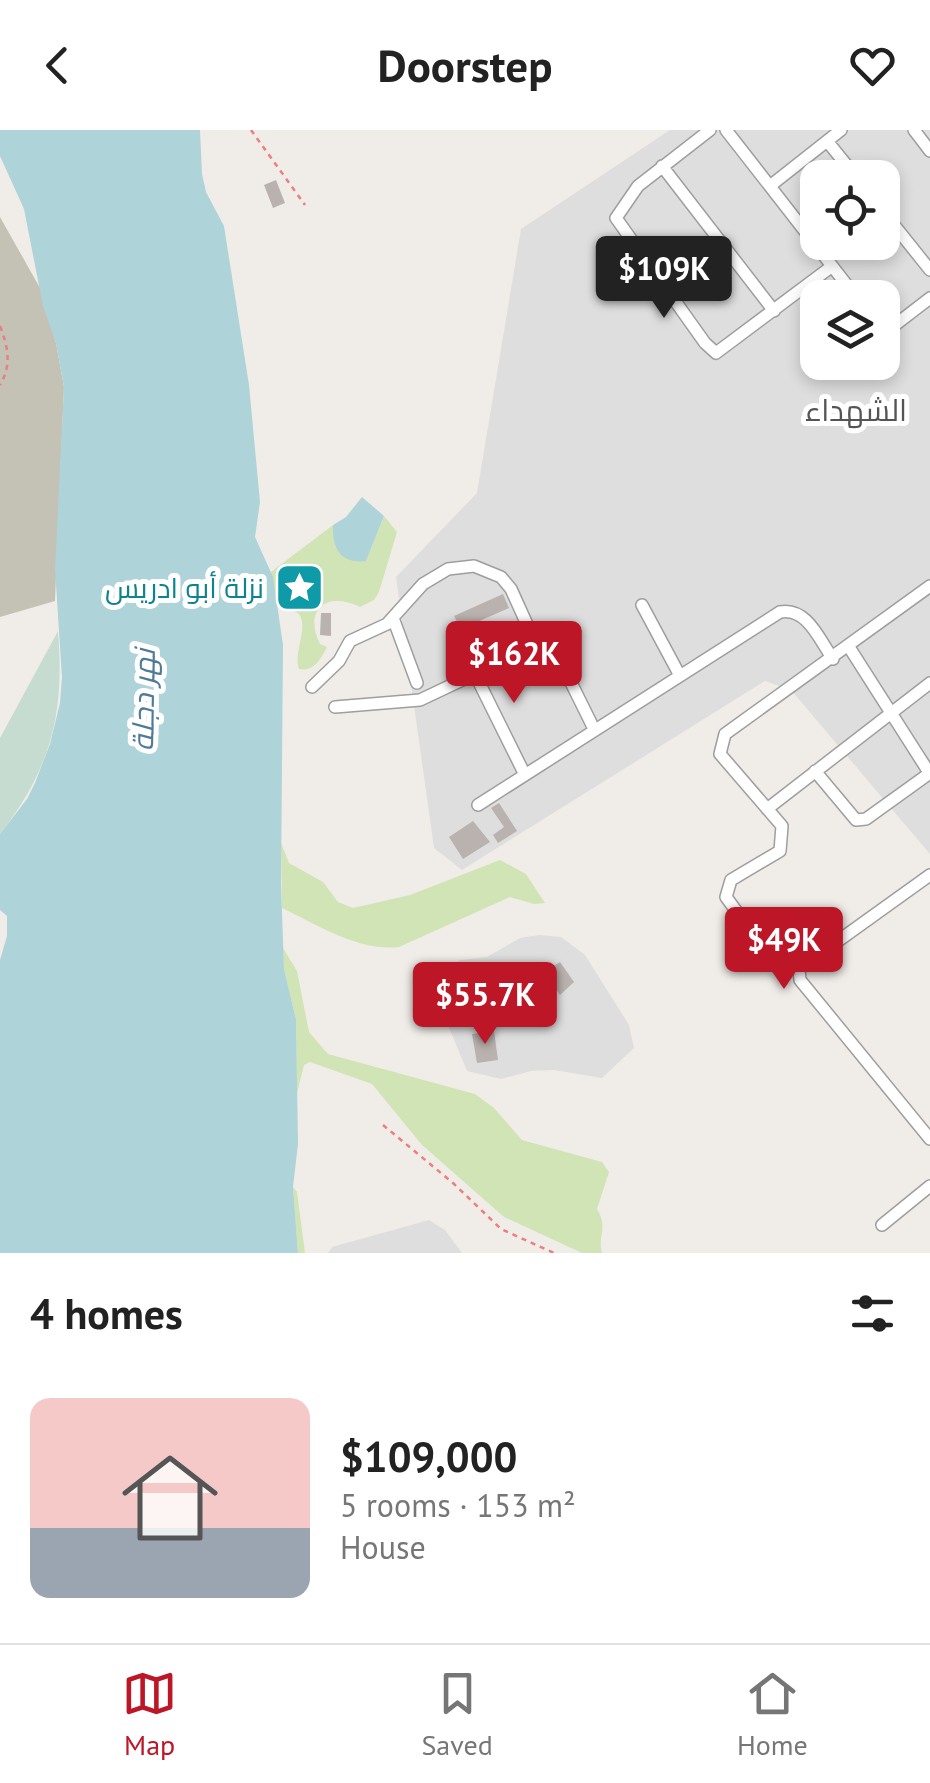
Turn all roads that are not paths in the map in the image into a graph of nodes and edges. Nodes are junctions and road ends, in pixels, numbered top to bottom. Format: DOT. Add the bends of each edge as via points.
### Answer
graph roads {
  1 [pos="710,130"];
  2 [pos="726,130"];
  3 [pos="841,130"];
  4 [pos="914,130"];
  5 [pos="827,141"];
  6 [pos="930,151"];
  7 [pos="842,160"];
  8 [pos="662,166"];
  9 [pos="770,186"];
  10 [pos="900,232"];
  11 [pos="832,267"];
  12 [pos="930,270"];
  13 [pos="842,280"];
  14 [pos="930,298"];
  15 [pos="774,311"];
  16 [pos="900,320"];
  17 [pos="930,586"];
  18 [pos="642,605"];
  19 [pos="393,618"];
  20 [pos="849,647"];
  21 [pos="465,654"];
  22 [pos="832,659"];
  23 [pos="475,674"];
  24 [pos="680,674"];
  25 [pos="417,682"];
  26 [pos="930,684"];
  27 [pos="312,687"];
  28 [pos="335,707"];
  29 [pos="892,712"];
  30 [pos="594,730"];
  31 [pos="815,770"];
  32 [pos="930,773"];
  33 [pos="525,775"];
  34 [pos="478,805"];
  35 [pos="768,809"];
  36 [pos="930,875"];
  37 [pos="799,968"];
  38 [pos="930,1139"];
  39 [pos="930,1186"];
  40 [pos="882,1225"];
  1 -- 8 [label="street"];
  2 -- 9 [label="street"];
  3 -- 5 [label="street"];
  4 -- 6 [label="street"];
  5 -- 7 [label="street"];
  5 -- 9 [label="street"];
  8 -- 15 [label="street"];
  8 -- 15 [label="street" via="616,218 705,342 716,353"];
  9 -- 11 [label="street"];
  10 -- 12 [label="street"];
  11 -- 13 [label="street"];
  11 -- 15 [label="street"];
  14 -- 16 [label="street"];
  17 -- 20 [label="street"];
  18 -- 24 [label="street"];
  19 -- 25 [label="street"];
  19 -- 27 [label="street" via="350,641"];
  19 -- 30 [label="street" via="423,584 448,569 474,566 501,577 530,631 549,638"];
  20 -- 22 [label="street"];
  20 -- 29 [label="street"];
  21 -- 23 [label="street"];
  22 -- 24 [label="street" via="803,616 786,610"];
  22 -- 35 [label="street" via="725,734 720,754"];
  23 -- 28 [label="street" via="420,700"];
  23 -- 33 [label="street"];
  24 -- 30 [label="street"];
  26 -- 29 [label="street"];
  29 -- 31 [label="street"];
  29 -- 32 [label="street"];
  30 -- 33 [label="street"];
  31 -- 32 [label="street" via="856,820"];
  31 -- 35 [label="street"];
  33 -- 34 [label="street"];
  35 -- 37 [label="street" via="782,826 780,851 730,880 726,897 778,968"];
  36 -- 37 [label="street"];
  37 -- 38 [label="street" via="800,980"];
  39 -- 40 [label="street"];
}
